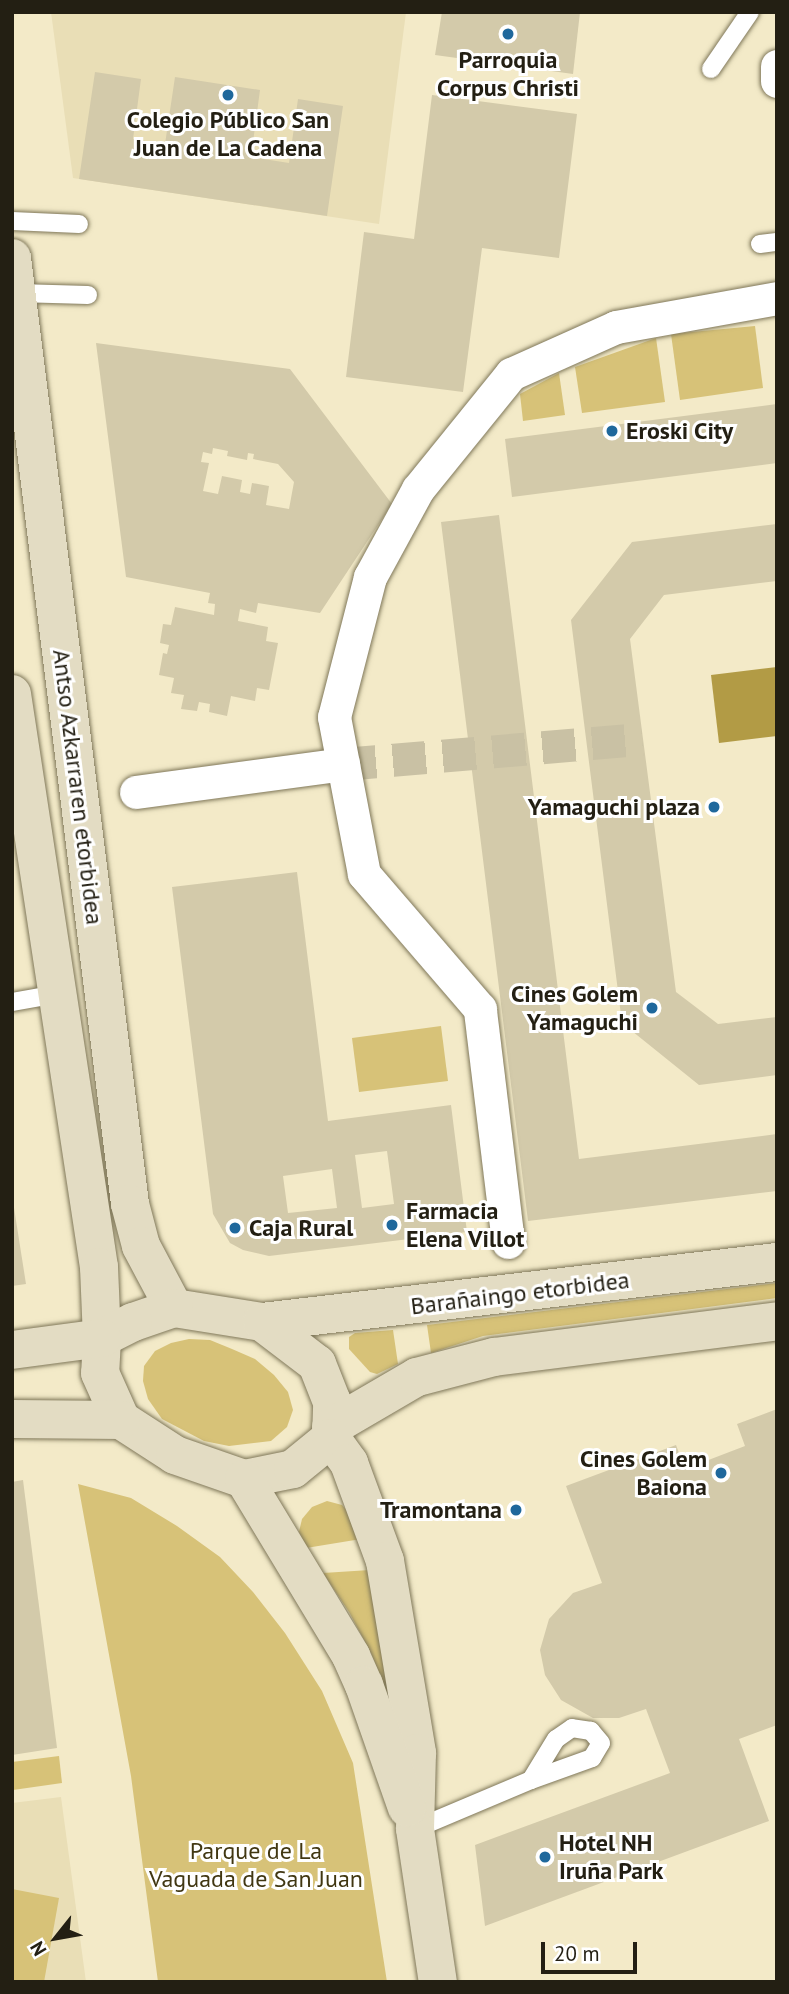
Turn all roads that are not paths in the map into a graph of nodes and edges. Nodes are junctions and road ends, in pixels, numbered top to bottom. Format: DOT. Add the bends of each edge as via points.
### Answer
graph roads {
  1 [pos="750,12"];
  2 [pos="777,66"];
  3 [pos="711,69"];
  4 [pos="777,82"];
  5 [pos="12,221"];
  6 [pos="79,224"];
  7 [pos="14,276"];
  8 [pos="88,295"];
  9 [pos="777,298"];
  10 [pos="12,694"];
  11 [pos="15,746"];
  12 [pos="343,764"];
  13 [pos="136,792"];
  14 [pos="57,994"];
  15 [pos="12,1002"];
  16 [pos="509,1242"];
  17 [pos="777,1262"];
  18 [pos="174,1308"];
  19 [pos="777,1321"];
  20 [pos="262,1322"];
  21 [pos="102,1338"];
  22 [pos="12,1350"];
  23 [pos="12,1419"];
  24 [pos="121,1420"];
  25 [pos="331,1433"];
  26 [pos="244,1479"];
  27 [pos="531,1780"];
  28 [pos="415,1829"];
  29 [pos="438,1982"];
  1 -- 3 [label="lane"];
  2 -- 4 [label="street"];
  5 -- 6 [label="lane"];
  7 -- 8 [label="lane"];
  7 -- 18 [label="street, Antso Azkarraren etorbidea" via="130,1204 141,1246"];
  9 -- 12 [label="street" via="616,327 511,374 418,489 370,577 334,717"];
  10 -- 11 [label="street, Antso Azkarraren etorbidea"];
  11 -- 14 [label="street, Antso Azkarraren etorbidea"];
  12 -- 13 [label="street"];
  12 -- 16 [label="street" via="364,874 480,1009"];
  14 -- 15 [label="lane"];
  14 -- 21 [label="street, Antso Azkarraren etorbidea" via="99,1267"];
  17 -- 20 [label="street, Barañaingo etorbidea"];
  18 -- 20 [label="street"];
  18 -- 21 [label="street"];
  19 -- 25 [label="street" via="494,1357 417,1377"];
  20 -- 25 [label="street" via="317,1364 332,1402"];
  21 -- 22 [label="street"];
  21 -- 24 [label="street" via="100,1373"];
  23 -- 24 [label="street"];
  24 -- 26 [label="street" via="175,1455"];
  25 -- 26 [label="street" via="293,1469"];
  25 -- 28 [label="street" via="349,1462 385,1561 418,1753"];
  26 -- 28 [label="street" via="351,1656"];
  27 -- 28 [label="lane"];
  28 -- 29 [label="street"];
}
